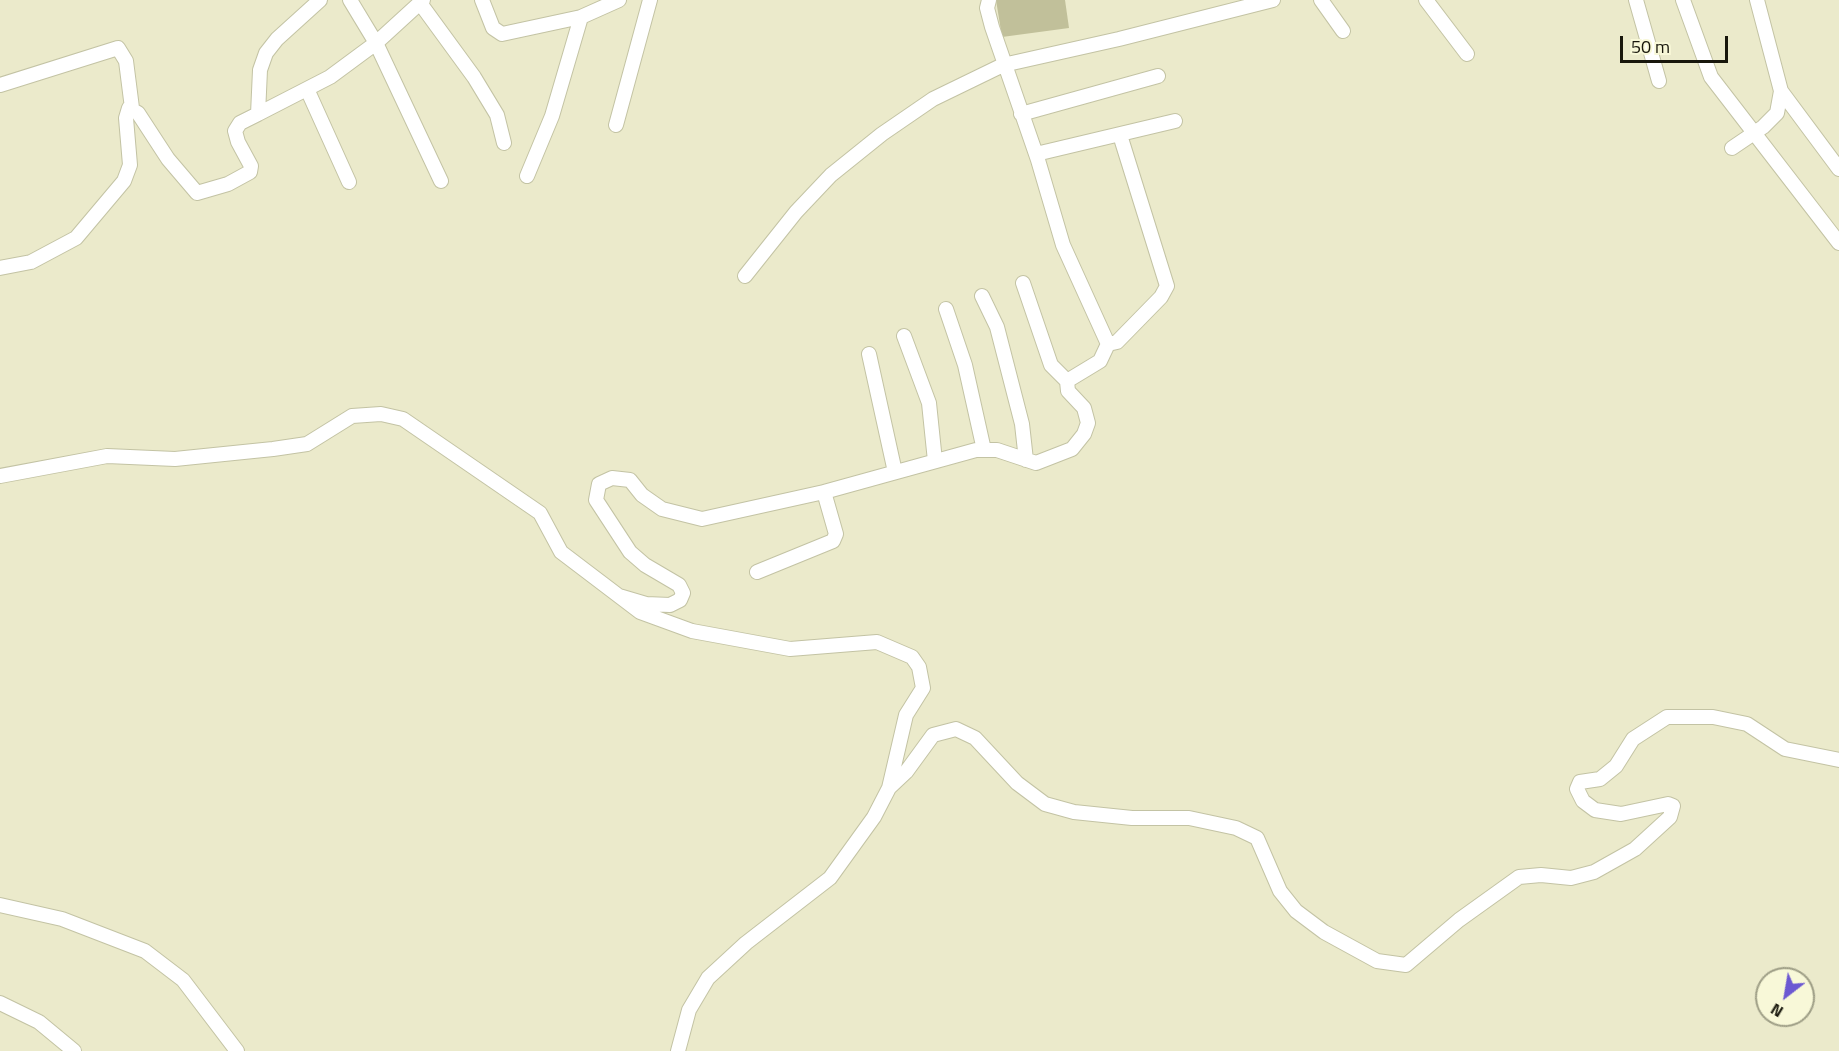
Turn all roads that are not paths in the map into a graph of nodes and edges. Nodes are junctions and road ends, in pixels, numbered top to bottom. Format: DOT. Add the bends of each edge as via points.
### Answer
graph roads {
  1 [pos="320,0"];
  2 [pos="350,0"];
  3 [pos="482,0"];
  4 [pos="619,0"];
  5 [pos="650,0"];
  6 [pos="988,0"];
  7 [pos="1273,0"];
  8 [pos="1321,0"];
  9 [pos="1426,0"];
  10 [pos="1636,0"];
  11 [pos="1683,0"];
  12 [pos="1757,0"];
  13 [pos="421,2"];
  14 [pos="581,17"];
  15 [pos="1342,31"];
  16 [pos="375,43"];
  17 [pos="1467,54"];
  18 [pos="1003,65"];
  19 [pos="1158,76"];
  20 [pos="1659,81"];
  21 [pos="0,85"];
  22 [pos="307,88"];
  23 [pos="1781,91"];
  24 [pos="132,108"];
  25 [pos="258,114"];
  26 [pos="1021,114"];
  27 [pos="1175,121"];
  28 [pos="616,124"];
  29 [pos="1754,133"];
  30 [pos="1120,135"];
  31 [pos="504,143"];
  32 [pos="1732,148"];
  33 [pos="1036,154"];
  34 [pos="1839,169"];
  35 [pos="528,176"];
  36 [pos="441,181"];
  37 [pos="349,182"];
  38 [pos="1839,243"];
  39 [pos="0,268"];
  40 [pos="745,276"];
  41 [pos="1023,283"];
  42 [pos="982,296"];
  43 [pos="946,309"];
  44 [pos="904,336"];
  45 [pos="1108,344"];
  46 [pos="869,354"];
  47 [pos="1067,381"];
  48 [pos="984,450"];
  49 [pos="1026,460"];
  50 [pos="934,461"];
  51 [pos="895,472"];
  52 [pos="0,476"];
  53 [pos="824,492"];
  54 [pos="758,572"];
  55 [pos="620,596"];
  56 [pos="1839,760"];
  57 [pos="889,788"];
  58 [pos="0,905"];
  59 [pos="0,1003"];
  60 [pos="74,1051"];
  61 [pos="237,1051"];
  62 [pos="678,1051"];
  1 -- 25 [label="street" via="266,53 260,70"];
  2 -- 16 [label="street"];
  3 -- 14 [label="street" via="493,28 502,34"];
  4 -- 14 [label="street"];
  5 -- 28 [label="street"];
  6 -- 18 [label="street"];
  7 -- 18 [label="street"];
  8 -- 15 [label="street"];
  9 -- 17 [label="street"];
  10 -- 20 [label="street"];
  11 -- 29 [label="street" via="1711,77"];
  12 -- 23 [label="street"];
  13 -- 16 [label="street"];
  13 -- 31 [label="street" via="497,115"];
  14 -- 35 [label="street" via="552,116"];
  16 -- 22 [label="street" via="330,77"];
  16 -- 36 [label="street"];
  18 -- 26 [label="street"];
  18 -- 40 [label="street" via="933,99 831,175"];
  19 -- 26 [label="street"];
  21 -- 24 [label="street" via="118,48 126,61"];
  22 -- 25 [label="street"];
  22 -- 37 [label="street"];
  23 -- 29 [label="street" via="1777,113"];
  23 -- 34 [label="street"];
  24 -- 25 [label="street" via="197,193 228,184 250,172 236,131 240,123"];
  24 -- 39 [label="street" via="126,113 128,173 97,214 76,238 31,262"];
  26 -- 33 [label="street"];
  27 -- 30 [label="street"];
  29 -- 32 [label="street"];
  29 -- 38 [label="street"];
  30 -- 33 [label="street"];
  30 -- 45 [label="street" via="1167,286 1117,342"];
  33 -- 45 [label="street" via="1063,245"];
  41 -- 47 [label="street" via="1051,365"];
  42 -- 49 [label="street" via="997,327 1022,424"];
  43 -- 48 [label="street" via="965,365"];
  44 -- 50 [label="street" via="929,403"];
  45 -- 47 [label="street" via="1100,361"];
  46 -- 51 [label="street"];
  47 -- 49 [label="street" via="1068,391 1084,408 1088,423 1084,434 1072,449 1036,463"];
  48 -- 49 [label="street" via="998,450"];
  48 -- 50 [label="street"];
  50 -- 51 [label="street"];
  51 -- 53 [label="street"];
  52 -- 55 [label="street" via="107,456 175,459 307,444 352,416 381,414 403,419 418,428 540,513 561,552"];
  53 -- 54 [label="street" via="836,534 833,541"];
  53 -- 55 [label="street" via="702,519 662,509 642,495 630,480 612,478 600,484 597,500 630,552 679,585 683,593 680,600 670,604 646,604"];
  55 -- 57 [label="street" via="640,612 692,631 790,649 877,642 912,657 919,667 923,688 906,715"];
  56 -- 57 [label="street" via="1785,749 1747,724 1713,717 1667,717 1634,739 1616,766 1600,779 1580,782 1576,789 1594,810 1621,814 1668,804 1673,806 1670,817 1635,849 1594,872 1571,878 1519,877 1406,964 1377,961 1324,932 1296,911 1280,891 1257,838 1236,828 1189,818 1132,818 1074,812 1045,804 1017,783 975,738 956,729 933,735"];
  57 -- 62 [label="street" via="874,817 830,878 708,978 689,1010"];
  58 -- 61 [label="street" via="62,919 145,951 183,980"];
  59 -- 60 [label="street" via="39,1022"];
}
